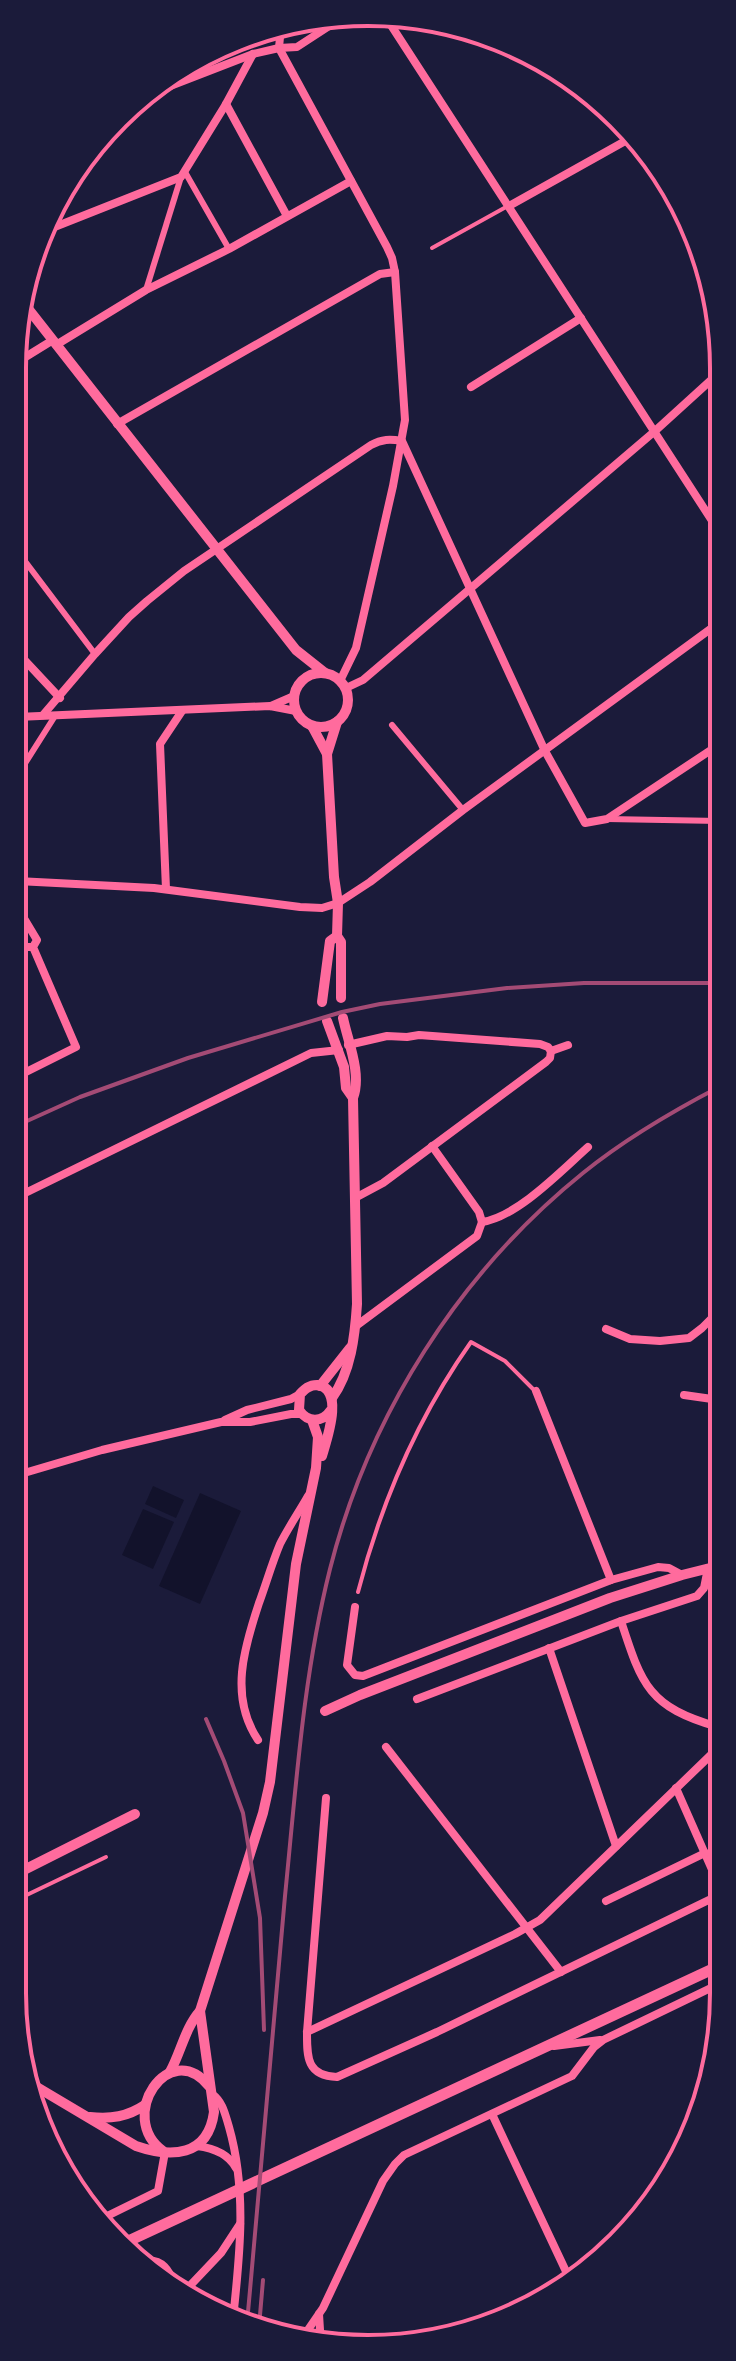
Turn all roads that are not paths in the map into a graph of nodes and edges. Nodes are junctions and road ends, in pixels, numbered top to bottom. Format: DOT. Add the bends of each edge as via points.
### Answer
graph roads {
  1 [pos="392,27"];
  2 [pos="325,29"];
  3 [pos="280,38"];
  4 [pos="279,48"];
  5 [pos="253,54"];
  6 [pos="182,81"];
  7 [pos="226,104"];
  8 [pos="624,142"];
  9 [pos="183,174"];
  10 [pos="351,181"];
  11 [pos="509,206"];
  12 [pos="287,216"];
  13 [pos="57,226"];
  14 [pos="432,248"];
  15 [pos="229,249"];
  16 [pos="395,272"];
  17 [pos="146,290"];
  18 [pos="31,312"];
  19 [pos="581,318"];
  20 [pos="54,342"];
  21 [pos="27,357"];
  22 [pos="710,381"];
  23 [pos="471,387"];
  24 [pos="117,424"];
  25 [pos="655,431"];
  26 [pos="402,441"];
  27 [pos="710,517"];
  28 [pos="216,549"];
  29 [pos="26,563"];
  30 [pos="470,589"];
  31 [pos="710,629"];
  32 [pos="95,654"];
  33 [pos="300,655"];
  34 [pos="26,662"];
  35 [pos="325,673"];
  36 [pos="343,684"];
  37 [pos="296,692"];
  38 [pos="60,698"];
  39 [pos="270,706"];
  40 [pos="182,711"];
  41 [pos="296,711"];
  42 [pos="43,715"];
  43 [pos="26,716"];
  44 [pos="55,716"];
  45 [pos="337,722"];
  46 [pos="392,725"];
  47 [pos="312,726"];
  48 [pos="545,751"];
  49 [pos="710,751"];
  50 [pos="327,754"];
  51 [pos="26,762"];
  52 [pos="463,810"];
  53 [pos="607,819"];
  54 [pos="710,821"];
  55 [pos="26,881"];
  56 [pos="166,889"];
  57 [pos="338,903"];
  58 [pos="26,922"];
  59 [pos="337,936"];
  60 [pos="26,947"];
  61 [pos="33,947"];
  62 [pos="341,998"];
  63 [pos="322,1002"];
  64 [pos="343,1018"];
  65 [pos="327,1021"];
  66 [pos="568,1045"];
  67 [pos="344,1048"];
  68 [pos="551,1051"];
  69 [pos="26,1072"];
  70 [pos="432,1146"];
  71 [pos="588,1147"];
  72 [pos="26,1193"];
  73 [pos="355,1198"];
  74 [pos="482,1222"];
  75 [pos="710,1320"];
  76 [pos="356,1326"];
  77 [pos="606,1329"];
  78 [pos="351,1347"];
  79 [pos="320,1386"];
  80 [pos="536,1391"];
  81 [pos="300,1394"];
  82 [pos="684,1395"];
  83 [pos="710,1399"];
  84 [pos="332,1404"];
  85 [pos="307,1417"];
  86 [pos="221,1422"];
  87 [pos="316,1468"];
  88 [pos="26,1472"];
  89 [pos="310,1492"];
  90 [pos="710,1568"];
  91 [pos="710,1574"];
  92 [pos="682,1575"];
  93 [pos="611,1580"];
  94 [pos="358,1592"];
  95 [pos="355,1607"];
  96 [pos="621,1621"];
  97 [pos="549,1648"];
  98 [pos="417,1699"];
  99 [pos="325,1711"];
  100 [pos="710,1725"];
  101 [pos="258,1740"];
  102 [pos="386,1747"];
  103 [pos="710,1756"];
  104 [pos="676,1788"];
  105 [pos="326,1798"];
  106 [pos="135,1814"];
  107 [pos="616,1846"];
  108 [pos="705,1853"];
  109 [pos="106,1857"];
  110 [pos="710,1865"];
  111 [pos="26,1869"];
  112 [pos="26,1895"];
  113 [pos="710,1899"];
  114 [pos="606,1901"];
  115 [pos="710,1970"];
  116 [pos="561,1972"];
  117 [pos="710,1988"];
  118 [pos="200,2011"];
  119 [pos="307,2032"];
  120 [pos="603,2040"];
  121 [pos="545,2047"];
  122 [pos="170,2072"];
  123 [pos="40,2089"];
  124 [pos="211,2091"];
  125 [pos="145,2105"];
  126 [pos="492,2114"];
  127 [pos="88,2117"];
  128 [pos="197,2146"];
  129 [pos="165,2152"];
  130 [pos="238,2173"];
  131 [pos="109,2215"];
  132 [pos="242,2219"];
  133 [pos="131,2240"];
  134 [pos="566,2271"];
  135 [pos="191,2285"];
  136 [pos="234,2308"];
  137 [pos="319,2314"];
  138 [pos="308,2329"];
  139 [pos="320,2331"];
  1 -- 11 [label="street"];
  2 -- 4 [label="street" via="297,47"];
  3 -- 4 [label="street"];
  4 -- 5 [label="street"];
  4 -- 10 [label="street"];
  5 -- 6 [label="street"];
  5 -- 7 [label="street"];
  7 -- 9 [label="street"];
  7 -- 12 [label="street"];
  8 -- 11 [label="street"];
  9 -- 13 [label="street"];
  9 -- 15 [label="street"];
  9 -- 17 [label="street"];
  10 -- 12 [label="street"];
  10 -- 16 [label="street"];
  11 -- 14 [label="lane"];
  11 -- 19 [label="street"];
  12 -- 15 [label="street"];
  15 -- 17 [label="street"];
  16 -- 24 [label="street" via="380,274"];
  16 -- 26 [label="street" via="406,405"];
  17 -- 20 [label="street"];
  18 -- 20 [label="street"];
  19 -- 23 [label="street"];
  19 -- 25 [label="street"];
  20 -- 21 [label="street"];
  20 -- 24 [label="street"];
  22 -- 25 [label="street"];
  24 -- 28 [label="street"];
  25 -- 27 [label="street"];
  25 -- 30 [label="street"];
  26 -- 28 [label="street" via="385,439 371,445"];
  26 -- 30 [label="street"];
  26 -- 36 [label="street" via="356,648"];
  28 -- 32 [label="street" via="147,601"];
  28 -- 33 [label="street"];
  29 -- 32 [label="street"];
  30 -- 36 [label="street" via="363,680"];
  30 -- 48 [label="street"];
  31 -- 48 [label="street"];
  32 -- 38 [label="street"];
  33 -- 35 [label="street"];
  33 -- 37 [label="street"];
  34 -- 38 [label="street"];
  35 -- 36 [label="street"];
  35 -- 37 [label="street" via="308,676"];
  36 -- 45 [label="street" via="347,710"];
  37 -- 39 [label="street"];
  37 -- 41 [label="street"];
  38 -- 42 [label="street"];
  39 -- 40 [label="street"];
  39 -- 41 [label="street"];
  40 -- 44 [label="street"];
  40 -- 56 [label="street" via="160,744"];
  41 -- 47 [label="street"];
  42 -- 43 [label="street"];
  42 -- 44 [label="street"];
  44 -- 51 [label="street"];
  45 -- 47 [label="street"];
  45 -- 50 [label="street"];
  46 -- 52 [label="street"];
  47 -- 50 [label="street"];
  48 -- 52 [label="street"];
  48 -- 53 [label="street" via="585,823"];
  49 -- 53 [label="street"];
  50 -- 57 [label="street"];
  52 -- 57 [label="street"];
  53 -- 54 [label="street"];
  55 -- 56 [label="street"];
  56 -- 57 [label="street" via="300,907"];
  57 -- 59 [label="street"];
  58 -- 61 [label="street" via="37,940"];
  59 -- 62 [label="street"];
  59 -- 63 [label="street" via="330,941"];
  60 -- 61 [label="street"];
  61 -- 69 [label="street" via="76,1047"];
  64 -- 67 [label="street"];
  65 -- 67 [label="street"];
  66 -- 68 [label="street"];
  67 -- 68 [label="street" via="387,1036 419,1035 540,1044"];
  67 -- 72 [label="street" via="311,1053"];
  67 -- 73 [label="street" via="356,1089"];
  68 -- 70 [label="street" via="546,1062"];
  70 -- 73 [label="street"];
  70 -- 74 [label="street"];
  71 -- 74 [label="street" via="533,1195"];
  73 -- 76 [label="street"];
  74 -- 76 [label="street" via="477,1236"];
  75 -- 77 [label="street" via="689,1338 660,1341 630,1339"];
  76 -- 78 [label="street"];
  78 -- 79 [label="street"];
  78 -- 84 [label="street"];
  79 -- 81 [label="street"];
  79 -- 84 [label="street"];
  80 -- 93 [label="street"];
  80 -- 94 [label="lane" via="505,1361 471,1342 405,1457 380,1516"];
  81 -- 85 [label="street" via="298,1404"];
  81 -- 86 [label="street"];
  82 -- 83 [label="street"];
  84 -- 85 [label="street" via="323,1418"];
  84 -- 87 [label="street"];
  85 -- 86 [label="street"];
  85 -- 87 [label="street" via="319,1441"];
  86 -- 88 [label="street"];
  87 -- 89 [label="street"];
  89 -- 101 [label="street" via="280,1544 245,1646 244,1708"];
  89 -- 118 [label="street" via="270,1782"];
  90 -- 92 [label="street"];
  91 -- 96 [label="street" via="697,1596"];
  92 -- 93 [label="street" via="658,1567"];
  92 -- 99 [label="street" via="610,1598"];
  93 -- 95 [label="street" via="363,1676 347,1665"];
  96 -- 97 [label="street"];
  96 -- 100 [label="street" via="652,1693 682,1716"];
  97 -- 98 [label="street"];
  97 -- 107 [label="street"];
  102 -- 116 [label="street"];
  103 -- 104 [label="street"];
  104 -- 107 [label="street"];
  104 -- 108 [label="street"];
  105 -- 119 [label="street"];
  106 -- 111 [label="street"];
  107 -- 119 [label="street" via="540,1920"];
  108 -- 110 [label="street"];
  108 -- 114 [label="street"];
  109 -- 112 [label="lane"];
  113 -- 116 [label="street"];
  115 -- 121 [label="main road"];
  116 -- 119 [label="street" via="337,2077 315,2071 308,2058"];
  117 -- 120 [label="street"];
  118 -- 122 [label="street" via="191,2020"];
  118 -- 124 [label="street"];
  120 -- 121 [label="street"];
  120 -- 126 [label="street" via="572,2076"];
  121 -- 133 [label="main road"];
  122 -- 124 [label="street" via="192,2072"];
  122 -- 125 [label="street"];
  123 -- 127 [label="street"];
  124 -- 128 [label="street" via="211,2127"];
  124 -- 130 [label="street" via="223,2107"];
  125 -- 127 [label="street" via="122,2116"];
  125 -- 129 [label="street" via="146,2132"];
  126 -- 134 [label="street"];
  126 -- 137 [label="street" via="415,2149 395,2164"];
  127 -- 129 [label="street" via="136,2146"];
  128 -- 129 [label="street"];
  128 -- 130 [label="street" via="224,2155"];
  129 -- 131 [label="street" via="158,2191"];
  130 -- 132 [label="street"];
  132 -- 135 [label="street" via="221,2253"];
  132 -- 136 [label="street"];
  137 -- 138 [label="street"];
  137 -- 139 [label="street"];
}
